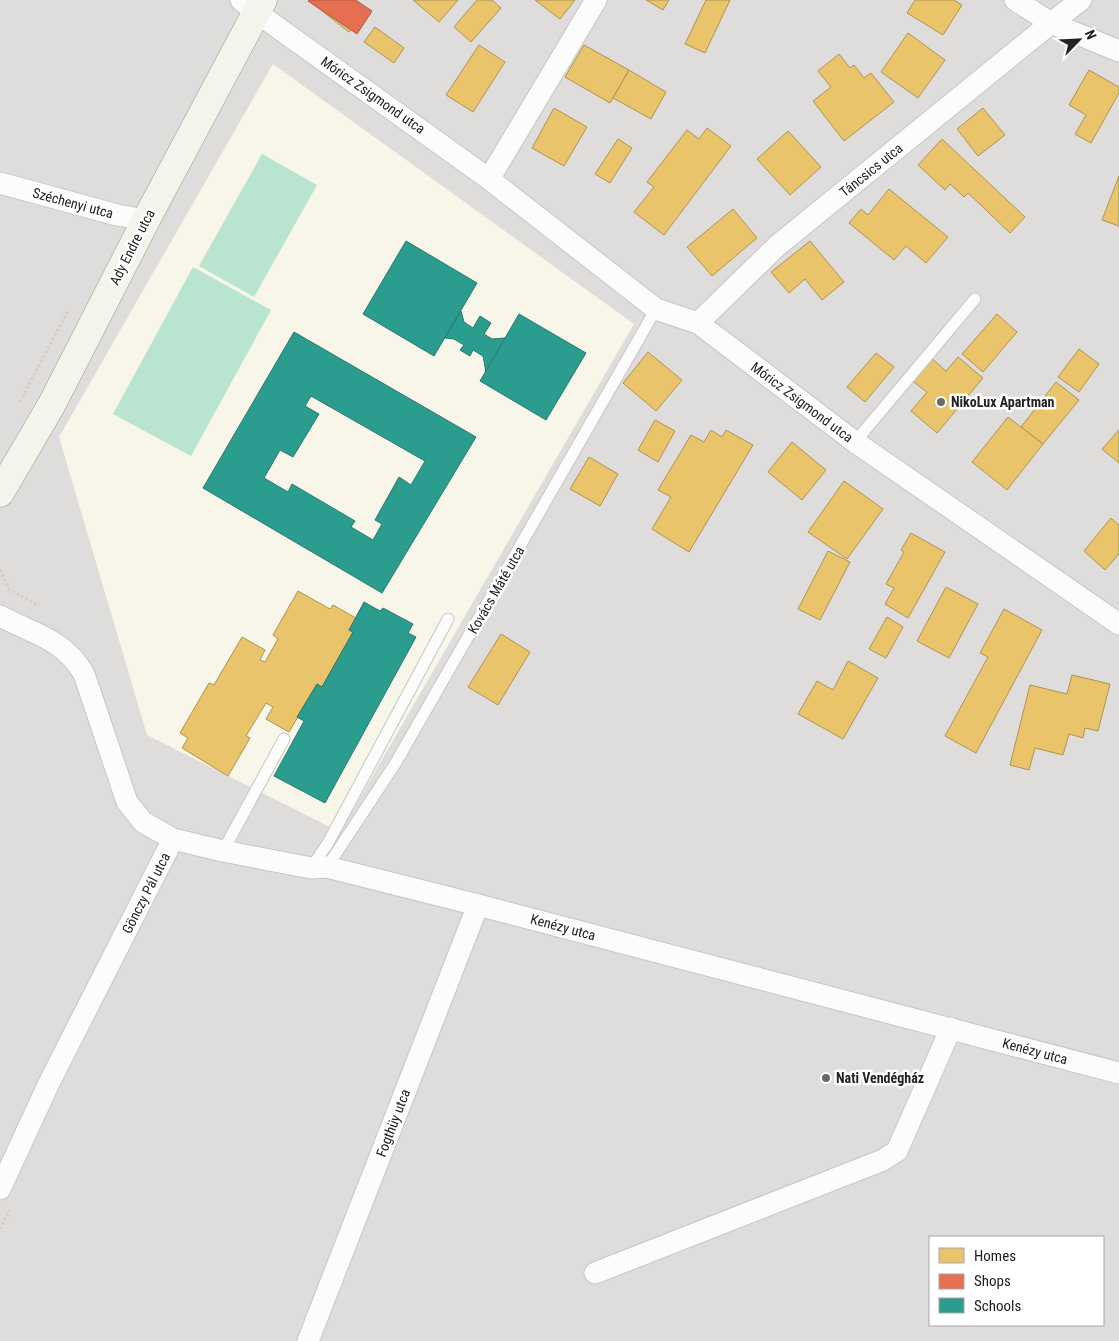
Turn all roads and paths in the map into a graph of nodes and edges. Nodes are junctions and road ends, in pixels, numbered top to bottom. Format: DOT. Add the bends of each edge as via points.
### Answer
graph roads {
  1 [pos="596,0"];
  2 [pos="1015,0"];
  3 [pos="1081,0"];
  4 [pos="253,4"];
  5 [pos="1050,23"];
  6 [pos="1119,51"];
  7 [pos="490,178"];
  8 [pos="0,183"];
  9 [pos="146,220"];
  10 [pos="975,299"];
  11 [pos="656,309"];
  12 [pos="698,323"];
  13 [pos="855,442"];
  14 [pos="0,493"];
  15 [pos="0,616"];
  16 [pos="448,619"];
  17 [pos="1119,624"];
  18 [pos="284,740"];
  19 [pos="173,839"];
  20 [pos="223,851"];
  21 [pos="319,868"];
  22 [pos="478,905"];
  23 [pos="951,1028"];
  24 [pos="1119,1073"];
  25 [pos="0,1189"];
  26 [pos="594,1273"];
  27 [pos="308,1341"];
  1 -- 7 [label="street"];
  2 -- 5 [label="street"];
  3 -- 5 [label="street, Táncsics utca"];
  4 -- 7 [label="street, Móricz Zsigmond utca"];
  4 -- 9 [label="main road, Ady Endre utca"];
  5 -- 6 [label="street"];
  5 -- 12 [label="street, Táncsics utca" via="777,246"];
  7 -- 11 [label="street, Móricz Zsigmond utca"];
  8 -- 9 [label="street, Széchenyi utca"];
  9 -- 14 [label="main road, Ady Endre utca" via="52,404"];
  10 -- 13 [label="lane"];
  11 -- 12 [label="street, Móricz Zsigmond utca"];
  11 -- 21 [label="lane, Kovács Máté utca" via="395,764"];
  12 -- 13 [label="street, Móricz Zsigmond utca"];
  13 -- 17 [label="street, Móricz Zsigmond utca"];
  15 -- 19 [label="street, Gönczy Pál utca" via="45,637 71,655 84,674 127,802 143,822"];
  16 -- 21 [label="lane" via="328,843"];
  18 -- 20 [label="lane"];
  19 -- 20 [label="street, Kenézy utca"];
  19 -- 25 [label="street, Gönczy Pál utca" via="49,1083"];
  20 -- 21 [label="street, Kenézy utca"];
  21 -- 22 [label="street, Kenézy utca"];
  22 -- 23 [label="street, Kenézy utca"];
  22 -- 27 [label="street, Fogthüy utca"];
  23 -- 24 [label="street, Kenézy utca"];
  23 -- 26 [label="street" via="897,1151 882,1160"];
}
